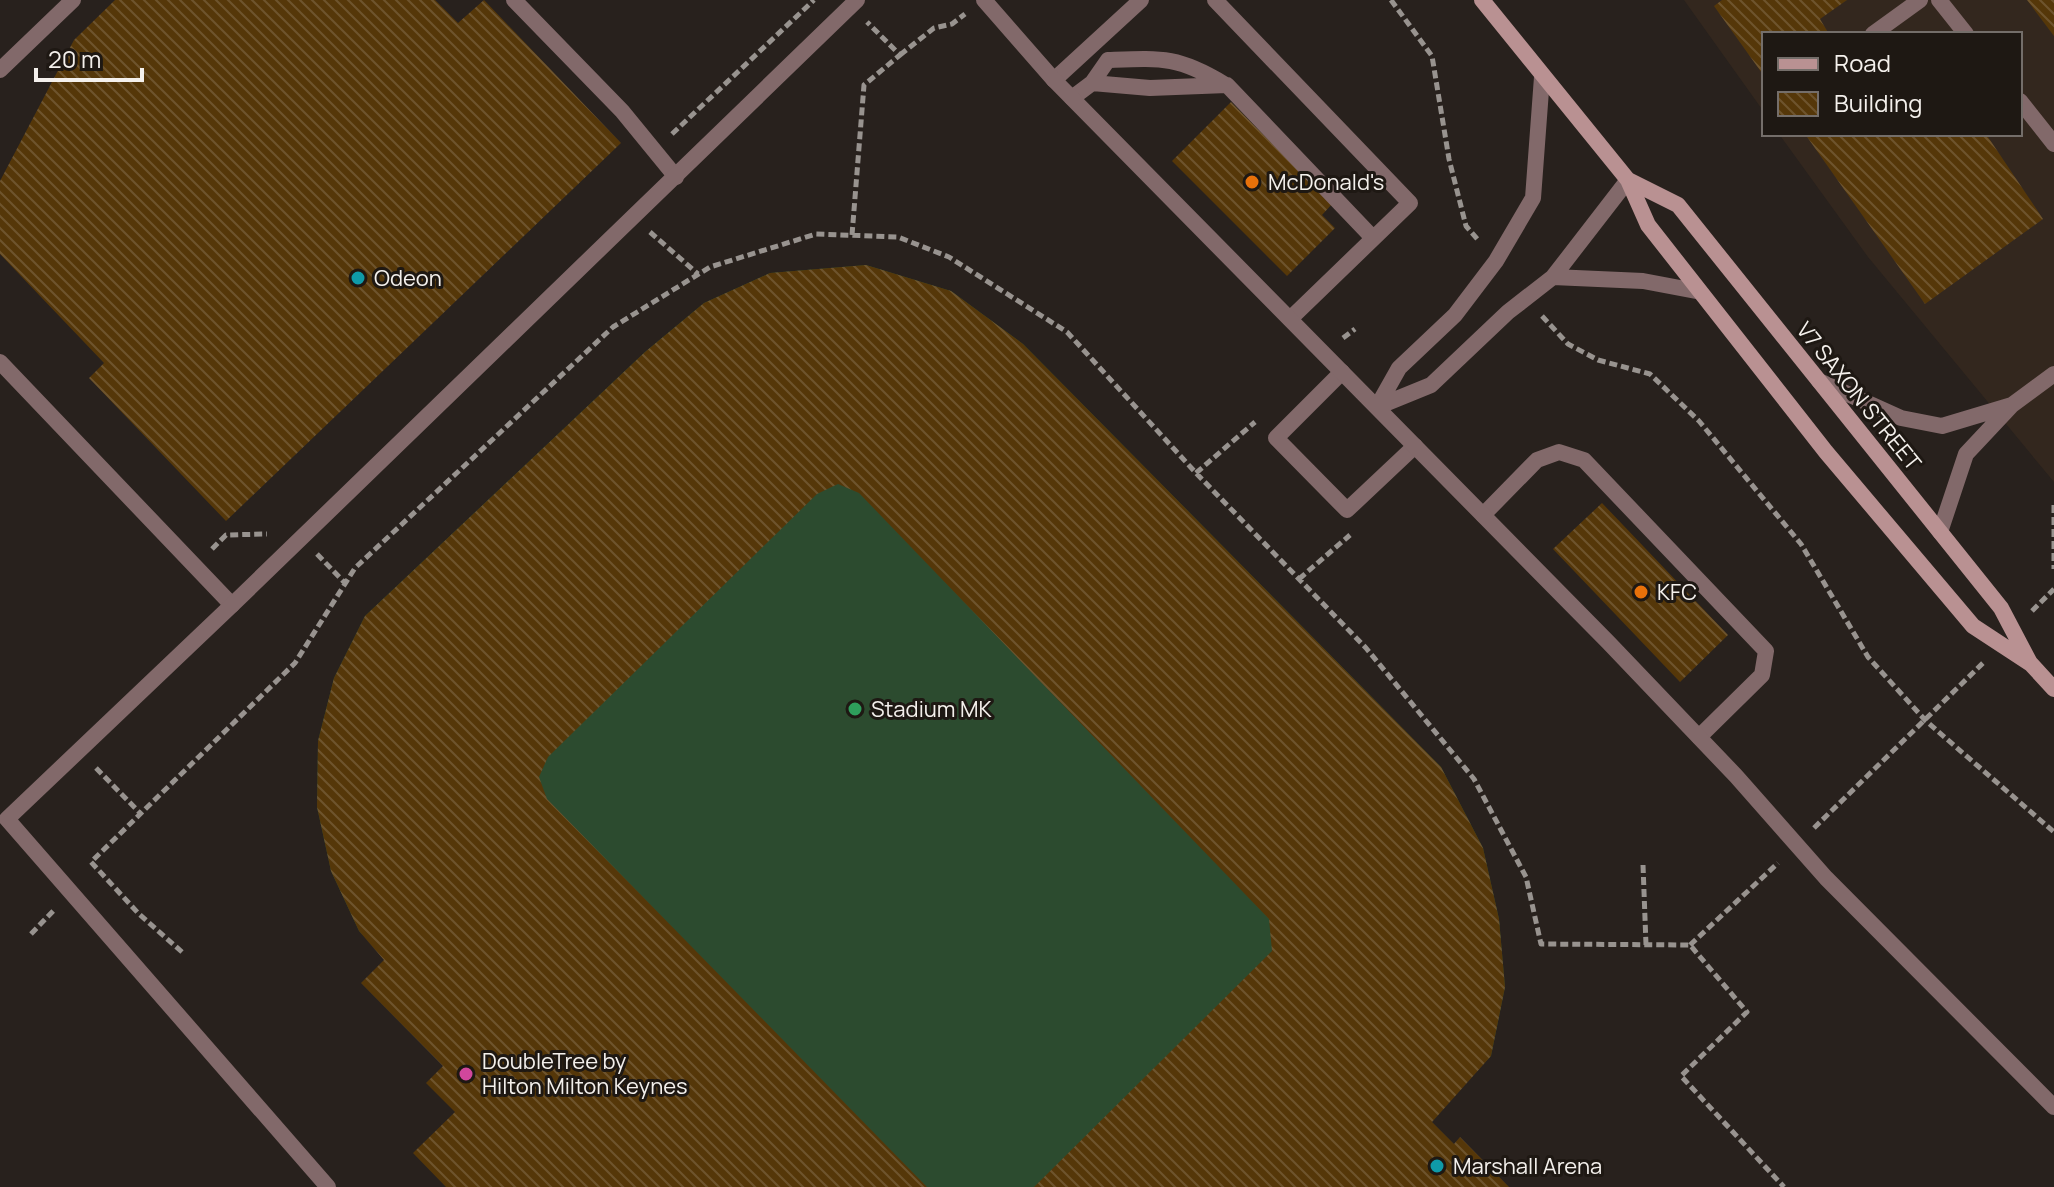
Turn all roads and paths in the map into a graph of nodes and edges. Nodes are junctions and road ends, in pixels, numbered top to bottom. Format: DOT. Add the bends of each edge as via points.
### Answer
graph roads {
  1 [pos="73,0"];
  2 [pos="514,0"];
  3 [pos="814,0"];
  4 [pos="1141,0"];
  5 [pos="1215,0"];
  6 [pos="1391,0"];
  7 [pos="1482,0"];
  8 [pos="1920,0"];
  9 [pos="1939,0"];
  10 [pos="854,3"];
  11 [pos="978,4"];
  12 [pos="1876,32"];
  13 [pos="1964,32"];
  14 [pos="900,55"];
  15 [pos="0,70"];
  16 [pos="1542,77"];
  17 [pos="1054,80"];
  18 [pos="1092,83"];
  19 [pos="1227,85"];
  20 [pos="1072,98"];
  21 [pos="2022,104"];
  22 [pos="2054,144"];
  23 [pos="653,151"];
  24 [pos="676,177"];
  25 [pos="1628,180"];
  26 [pos="852,235"];
  27 [pos="1373,238"];
  28 [pos="1496,261"];
  29 [pos="1553,277"];
  30 [pos="1696,291"];
  31 [pos="1526,297"];
  32 [pos="1290,319"];
  33 [pos="0,362"];
  34 [pos="1342,372"];
  35 [pos="2054,374"];
  36 [pos="1819,381"];
  37 [pos="2012,405"];
  38 [pos="1377,407"];
  39 [pos="1415,446"];
  40 [pos="2054,505"];
  41 [pos="1483,515"];
  42 [pos="1940,532"];
  43 [pos="2054,569"];
  44 [pos="232,605"];
  45 [pos="2031,664"];
  46 [pos="2054,689"];
  47 [pos="1699,737"];
  48 [pos="79,751"];
  49 [pos="140,813"];
  50 [pos="2,818"];
  51 [pos="2054,832"];
  52 [pos="1643,865"];
  53 [pos="1646,945"];
  54 [pos="182,952"];
  55 [pos="2054,1107"];
  56 [pos="328,1187"];
  57 [pos="1784,1187"];
  1 -- 15 [label="street"];
  2 -- 23 [label="street" via="622,111"];
  3 -- 23 [label="path"];
  4 -- 17 [label="street"];
  5 -- 27 [label="street" via="1410,203"];
  6 -- 28 [label="path" via="1432,56 1466,226"];
  7 -- 16 [label="main road, V7 SAXON STREET"];
  8 -- 12 [label="street"];
  9 -- 13 [label="street"];
  10 -- 14 [label="path"];
  10 -- 24 [label="street"];
  11 -- 14 [label="path"];
  11 -- 17 [label="street"];
  14 -- 26 [label="path" via="864,85"];
  16 -- 25 [label="main road, V7 SAXON STREET"];
  16 -- 28 [label="street" via="1533,198"];
  17 -- 20 [label="street"];
  18 -- 19 [label="street" via="1150,88"];
  18 -- 19 [label="street" via="1108,60 1161,58 1192,64"];
  18 -- 20 [label="street"];
  19 -- 27 [label="street"];
  20 -- 32 [label="street"];
  21 -- 22 [label="street"];
  23 -- 24 [label="street"];
  24 -- 44 [label="street"];
  25 -- 29 [label="street"];
  25 -- 30 [label="main road, V7 SAXON STREET" via="1648,225"];
  25 -- 36 [label="main road, V7 SAXON STREET" via="1678,205"];
  26 -- 49 [label="path" via="816,234 710,267 613,327 355,568 295,663"];
  26 -- 53 [label="path" via="898,237 949,257 1067,332 1366,648 1474,779 1526,877 1541,944"];
  27 -- 32 [label="street"];
  28 -- 38 [label="street" via="1455,315 1399,368"];
  29 -- 30 [label="street" via="1643,281"];
  29 -- 31 [label="street"];
  30 -- 45 [label="main road, V7 SAXON STREET" via="1973,626"];
  31 -- 38 [label="street" via="1431,385"];
  31 -- 51 [label="path" via="1568,344 1598,360 1650,374 1699,421 1801,544 1868,657 1926,721"];
  32 -- 34 [label="street"];
  33 -- 44 [label="street"];
  34 -- 38 [label="street"];
  34 -- 39 [label="street" via="1276,438 1347,510"];
  35 -- 37 [label="street"];
  36 -- 37 [label="street" via="1901,418 1942,426"];
  36 -- 42 [label="main road, V7 SAXON STREET"];
  37 -- 42 [label="street" via="1966,454"];
  38 -- 39 [label="street"];
  39 -- 41 [label="street"];
  40 -- 43 [label="path"];
  41 -- 47 [label="street"];
  41 -- 47 [label="street" via="1537,460 1559,452 1584,460 1766,651 1762,675"];
  42 -- 45 [label="main road, V7 SAXON STREET" via="2001,608"];
  44 -- 48 [label="street"];
  45 -- 46 [label="main road, V7 SAXON STREET"];
  47 -- 55 [label="street" via="1826,878"];
  48 -- 49 [label="path"];
  48 -- 50 [label="street"];
  49 -- 54 [label="path" via="91,862"];
  50 -- 56 [label="street"];
  52 -- 53 [label="path"];
  53 -- 57 [label="path" via="1690,945 1747,1012 1681,1076"];
}
